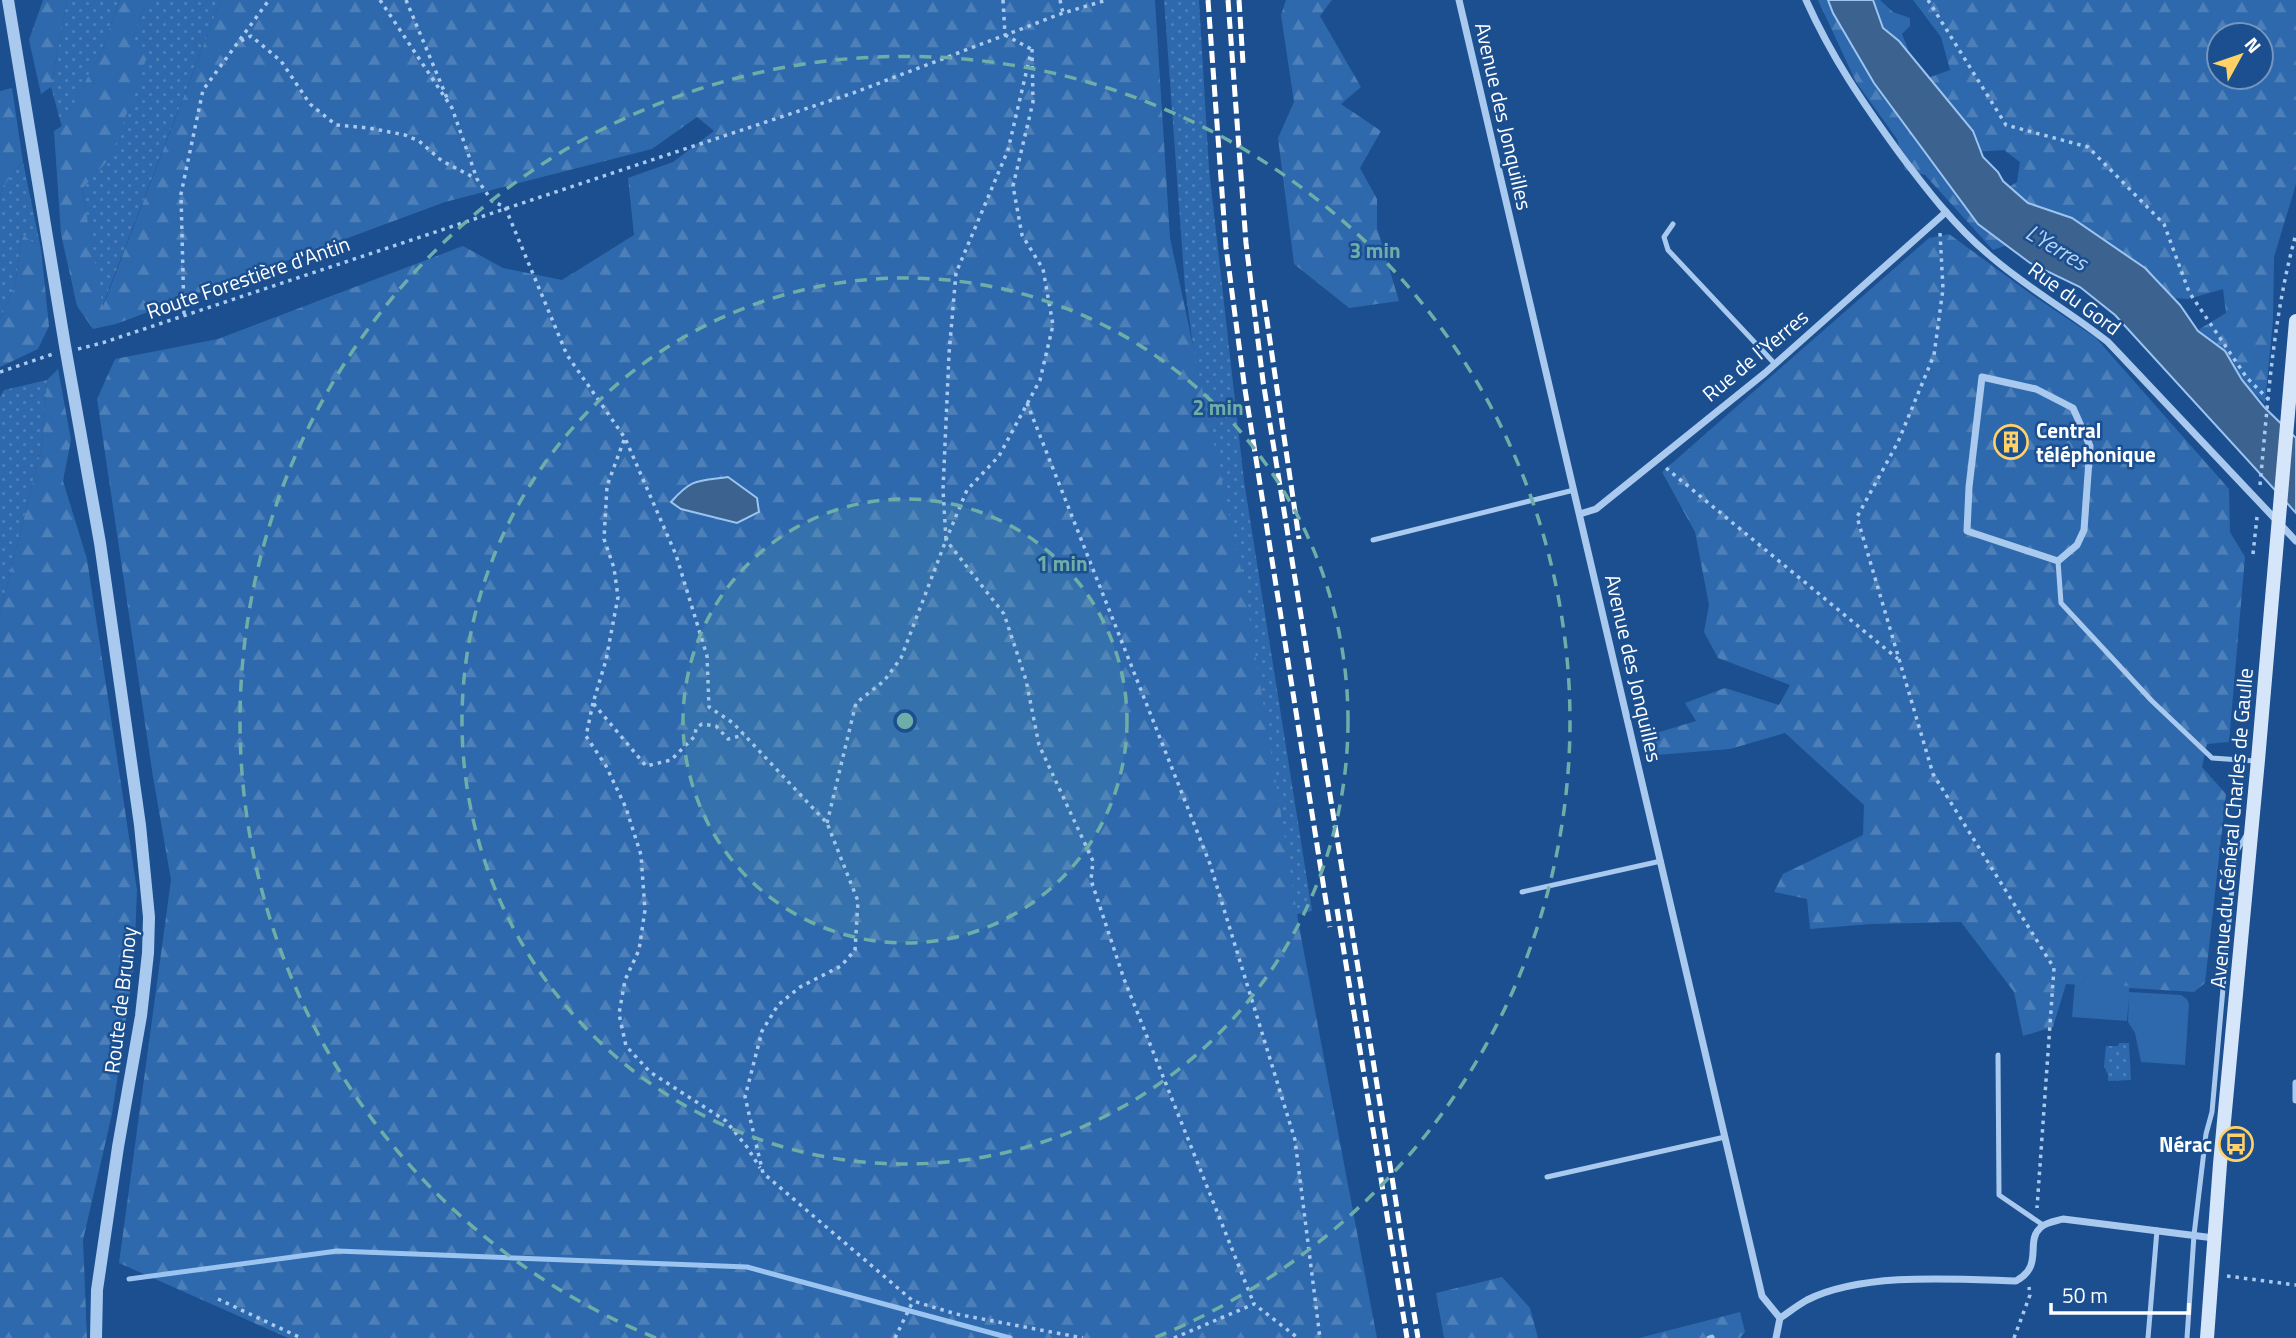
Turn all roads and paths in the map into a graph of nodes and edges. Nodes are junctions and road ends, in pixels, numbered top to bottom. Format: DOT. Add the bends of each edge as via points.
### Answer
graph roads {
  1 [pos="8,0"];
  2 [pos="269,0"];
  3 [pos="380,0"];
  4 [pos="406,0"];
  5 [pos="1003,0"];
  6 [pos="1060,0"];
  7 [pos="1107,0"];
  8 [pos="1459,0"];
  9 [pos="1806,0"];
  10 [pos="1928,0"];
  11 [pos="1063,13"];
  12 [pos="1005,35"];
  13 [pos="239,42"];
  14 [pos="1032,49"];
  15 [pos="452,108"];
  16 [pos="477,179"];
  17 [pos="505,207"];
  18 [pos="1943,214"];
  19 [pos="1673,224"];
  20 [pos="2296,234"];
  21 [pos="184,314"];
  22 [pos="2295,324"];
  23 [pos="65,351"];
  24 [pos="1775,364"];
  25 [pos="0,372"];
  26 [pos="2247,378"];
  27 [pos="1027,404"];
  28 [pos="625,438"];
  29 [pos="1657,460"];
  30 [pos="2260,485"];
  31 [pos="1574,490"];
  32 [pos="2257,513"];
  33 [pos="1580,514"];
  34 [pos="946,540"];
  35 [pos="1373,540"];
  36 [pos="2296,541"];
  37 [pos="2253,554"];
  38 [pos="2058,561"];
  39 [pos="1900,661"];
  40 [pos="593,703"];
  41 [pos="744,734"];
  42 [pos="2258,760"];
  43 [pos="827,823"];
  44 [pos="2252,826"];
  45 [pos="1661,861"];
  46 [pos="1522,892"];
  47 [pos="1998,1055"];
  48 [pos="2296,1083"];
  49 [pos="2296,1100"];
  50 [pos="1725,1137"];
  51 [pos="763,1173"];
  52 [pos="1547,1177"];
  53 [pos="2036,1219"];
  54 [pos="2043,1225"];
  55 [pos="2157,1230"];
  56 [pos="2194,1235"];
  57 [pos="2214,1238"];
  58 [pos="2211,1274"];
  59 [pos="2026,1275"];
  60 [pos="2296,1285"];
  61 [pos="218,1299"];
  62 [pos="913,1301"];
  63 [pos="1254,1304"];
  64 [pos="1780,1318"];
  65 [pos="96,1338"];
  66 [pos="301,1338"];
  67 [pos="895,1338"];
  68 [pos="1083,1338"];
  69 [pos="1174,1338"];
  70 [pos="1298,1338"];
  71 [pos="1320,1338"];
  72 [pos="1776,1338"];
  73 [pos="2014,1338"];
  74 [pos="2148,1338"];
  75 [pos="2187,1338"];
  76 [pos="2207,1338"];
  1 -- 23 [label="street, Route de Brunoy"];
  2 -- 13 [label="path"];
  3 -- 15 [label="path"];
  4 -- 15 [label="path"];
  5 -- 12 [label="path"];
  6 -- 11 [label="path"];
  7 -- 11 [label="path"];
  8 -- 31 [label="street, Avenue des Jonquilles"];
  9 -- 18 [label="street, Rue du Gord" via="1858,97"];
  10 -- 26 [label="path" via="2007,125 2088,147 2164,224 2189,292"];
  11 -- 12 [label="path"];
  12 -- 14 [label="path"];
  12 -- 17 [label="path, Route Forestière d'Antin" via="853,93"];
  13 -- 16 [label="path" via="251,36 265,47 281,61 310,104 336,125 405,135"];
  13 -- 21 [label="path" via="203,90 181,194"];
  14 -- 27 [label="path" via="1033,102 1013,186 1022,235 1042,269 1053,325 1040,380"];
  14 -- 34 [label="path" via="1009,150 956,273 943,490"];
  15 -- 16 [label="path"];
  16 -- 17 [label="path" via="492,201"];
  17 -- 21 [label="path, Route Forestière d'Antin"];
  17 -- 28 [label="path" via="567,355"];
  18 -- 24 [label="street, Rue de l'Yerres"];
  18 -- 36 [label="street, Rue du Gord" via="1988,255 2108,342"];
  18 -- 39 [label="path" via="1943,289 1934,355 1898,442 1857,517"];
  19 -- 24 [label="lane" via="1664,237 1668,250"];
  20 -- 30 [label="path" via="2274,346"];
  21 -- 23 [label="path, Route Forestière d'Antin"];
  22 -- 42 [label="main road, Avenue du Général Charles de Gaulle"];
  23 -- 25 [label="path, Route Forestière d'Antin"];
  23 -- 65 [label="street, Route de Brunoy" via="100,542 141,825 149,917 141,1016 97,1290"];
  24 -- 29 [label="street, Rue de l'Yerres"];
  27 -- 34 [label="path" via="999,456 967,489"];
  27 -- 71 [label="path" via="1210,864 1295,1140"];
  28 -- 40 [label="path" via="607,486 604,539 618,597"];
  28 -- 41 [label="path" via="676,555 707,656 709,707"];
  29 -- 33 [label="street, Rue de l'Yerres" via="1596,509"];
  29 -- 39 [label="path"];
  31 -- 33 [label="street, Avenue des Jonquilles"];
  31 -- 35 [label="lane"];
  32 -- 37 [label="path"];
  33 -- 45 [label="street, Avenue des Jonquilles"];
  34 -- 43 [label="path" via="901,658 884,681 856,703"];
  34 -- 63 [label="path" via="1004,614 1026,680 1039,745 1093,861 1091,880 1124,978"];
  38 -- 38 [label="street" via="1967,531 1982,377 2036,389 2073,408 2090,446 2084,530 2077,545"];
  38 -- 42 [label="lane" via="2061,603 2152,701 2211,758"];
  39 -- 53 [label="path" via="1933,774 2054,968"];
  40 -- 41 [label="path" via="646,766 671,761 702,724 716,726 728,738"];
  40 -- 51 [label="path" via="586,736 621,798 641,855 645,911 639,950 625,980 619,1014 626,1046 650,1072 726,1121"];
  41 -- 43 [label="path"];
  42 -- 44 [label="main road, Avenue du Général Charles de Gaulle"];
  43 -- 51 [label="path" via="858,901 855,950 841,966 800,986 778,1005 762,1031 745,1097"];
  44 -- 56 [label="lane" via="2235,853 2212,1112"];
  44 -- 57 [label="main road, Avenue du Général Charles de Gaulle"];
  45 -- 46 [label="lane"];
  45 -- 50 [label="street, Avenue des Jonquilles"];
  47 -- 53 [label="lane" via="1999,1195"];
  48 -- 49 [label="street"];
  50 -- 52 [label="lane"];
  50 -- 64 [label="street, Avenue des Jonquilles" via="1762,1296"];
  51 -- 62 [label="path"];
  53 -- 54 [label="lane"];
  54 -- 55 [label="street" via="2063,1219"];
  54 -- 59 [label="street" via="2035,1234 2033,1260"];
  55 -- 56 [label="street"];
  55 -- 74 [label="lane"];
  56 -- 57 [label="street"];
  56 -- 75 [label="lane"];
  57 -- 58 [label="main road, Avenue du Général Charles de Gaulle"];
  58 -- 60 [label="path"];
  58 -- 76 [label="main road, Avenue du Général Charles de Gaulle"];
  59 -- 64 [label="street" via="2016,1281 1893,1280 1844,1288 1808,1300"];
  59 -- 73 [label="path" via="2031,1295"];
  61 -- 66 [label="path"];
  62 -- 67 [label="path"];
  62 -- 68 [label="path" via="956,1314"];
  63 -- 69 [label="path"];
  63 -- 70 [label="path"];
  64 -- 72 [label="street"];
}
